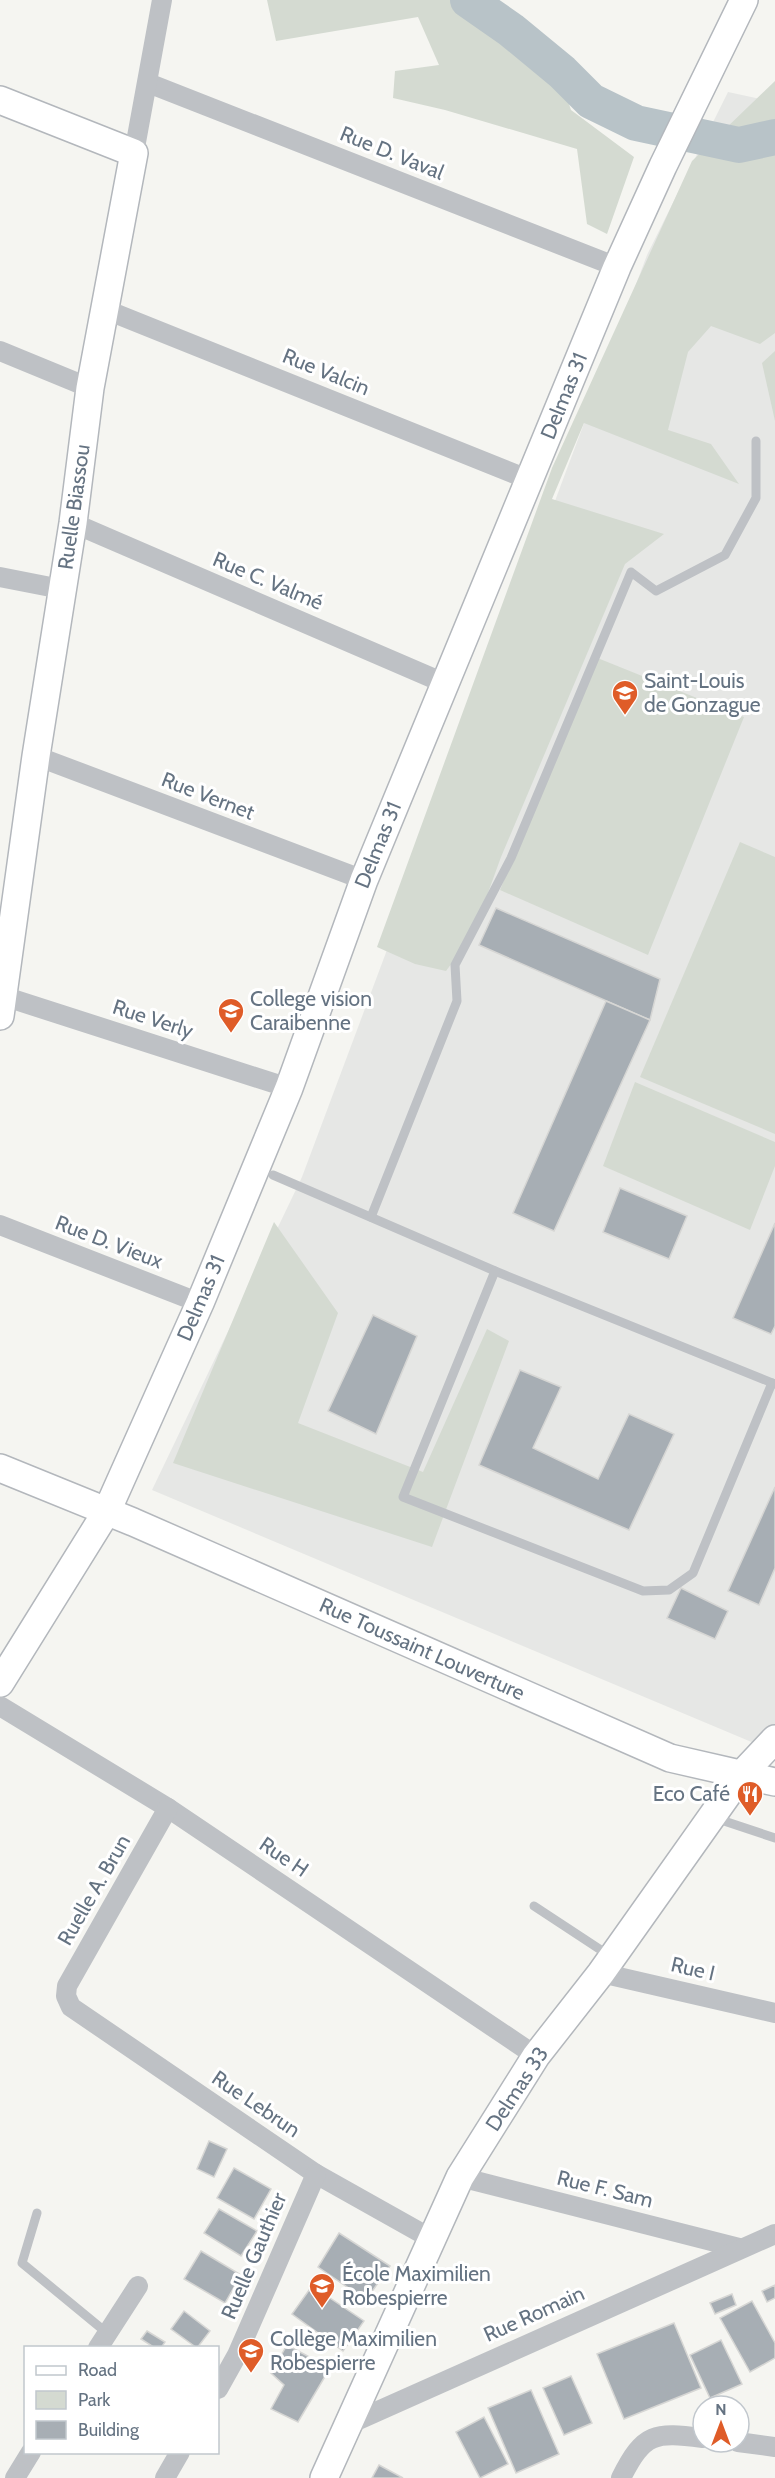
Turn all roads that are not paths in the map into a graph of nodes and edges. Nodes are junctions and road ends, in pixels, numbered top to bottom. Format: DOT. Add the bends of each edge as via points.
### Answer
graph roads {
  1 [pos="162,0"];
  2 [pos="744,0"];
  3 [pos="148,82"];
  4 [pos="0,100"];
  5 [pos="134,153"];
  6 [pos="617,267"];
  7 [pos="104,309"];
  8 [pos="0,351"];
  9 [pos="90,388"];
  10 [pos="756,441"];
  11 [pos="530,480"];
  12 [pos="73,523"];
  13 [pos="0,577"];
  14 [pos="61,589"];
  15 [pos="444,683"];
  16 [pos="36,756"];
  17 [pos="364,880"];
  18 [pos="2,1006"];
  19 [pos="289,1088"];
  20 [pos="265,1172"];
  21 [pos="371,1217"];
  22 [pos="0,1225"];
  23 [pos="495,1271"];
  24 [pos="200,1303"];
  25 [pos="774,1384"];
  26 [pos="0,1468"];
  27 [pos="107,1511"];
  28 [pos="0,1683"];
  29 [pos="0,1706"];
  30 [pos="775,1739"];
  31 [pos="742,1774"];
  32 [pos="775,1782"];
  33 [pos="168,1808"];
  34 [pos="712,1816"];
  35 [pos="775,1838"];
  36 [pos="534,1906"];
  37 [pos="607,1965"];
  38 [pos="66,1996"];
  39 [pos="775,2013"];
  40 [pos="536,2056"];
  41 [pos="316,2174"];
  42 [pos="460,2177"];
  43 [pos="37,2213"];
  44 [pos="775,2234"];
  45 [pos="430,2238"];
  46 [pos="739,2248"];
  47 [pos="138,2286"];
  48 [pos="103,2340"];
  49 [pos="219,2387"];
  50 [pos="349,2424"];
  51 [pos="691,2436"];
  52 [pos="751,2443"];
  53 [pos="775,2446"];
  54 [pos="30,2454"];
  55 [pos="179,2454"];
  56 [pos="15,2478"];
  57 [pos="165,2478"];
  58 [pos="324,2478"];
  59 [pos="621,2478"];
  1 -- 3 [label="street, Ruelle Biassou"];
  2 -- 6 [label="street, Delmas 31"];
  3 -- 5 [label="street, Ruelle Biassou"];
  3 -- 6 [label="street, Rue D. Vaval"];
  4 -- 5 [label="street"];
  5 -- 7 [label="street, Ruelle Biassou"];
  6 -- 11 [label="street, Delmas 31"];
  7 -- 9 [label="street, Ruelle Biassou"];
  7 -- 11 [label="street, Rue Valcin"];
  8 -- 9 [label="street"];
  9 -- 12 [label="street, Ruelle Biassou"];
  10 -- 21 [label="lane" via="756,498 725,555 656,591 631,572 511,858 455,965 457,1000"];
  11 -- 15 [label="street, Delmas 31"];
  12 -- 14 [label="street, Ruelle Biassou"];
  12 -- 15 [label="street, Rue C. Valmé"];
  13 -- 14 [label="street"];
  14 -- 16 [label="street, Ruelle Biassou"];
  15 -- 17 [label="street, Delmas 31"];
  16 -- 17 [label="street, Rue Vernet"];
  16 -- 18 [label="street, Ruelle Biassou"];
  17 -- 19 [label="street, Delmas 31"];
  18 -- 19 [label="street, Rue Verly"];
  19 -- 20 [label="street, Delmas 31"];
  20 -- 21 [label="lane"];
  20 -- 24 [label="street, Delmas 31"];
  21 -- 23 [label="lane"];
  22 -- 24 [label="street, Rue D. Vieux"];
  23 -- 25 [label="lane"];
  23 -- 25 [label="lane" via="403,1497 643,1591 669,1590 693,1573"];
  24 -- 27 [label="street, Delmas 31"];
  26 -- 27 [label="street"];
  27 -- 28 [label="street, Delmas 31"];
  27 -- 31 [label="street, Rue Toussaint Louverture" via="670,1758"];
  29 -- 33 [label="street, Rue H"];
  30 -- 31 [label="street, Delmas 33"];
  31 -- 32 [label="street, Rue Toussaint Louverture"];
  31 -- 34 [label="street, Delmas 33"];
  33 -- 38 [label="street, Ruelle A. Brun" via="67,1986"];
  33 -- 40 [label="street, Rue H"];
  34 -- 35 [label="lane"];
  34 -- 37 [label="street, Delmas 33"];
  36 -- 37 [label="lane"];
  37 -- 39 [label="street, Rue I"];
  37 -- 40 [label="street, Delmas 33"];
  38 -- 41 [label="street, Rue Lebrun" via="71,2007"];
  40 -- 42 [label="street, Delmas 33"];
  41 -- 45 [label="street, Rue Lebrun"];
  41 -- 49 [label="street, Ruelle Gauthier" via="237,2355"];
  42 -- 45 [label="street, Delmas 33"];
  42 -- 46 [label="street, Rue F. Sam"];
  43 -- 48 [label="lane" via="22,2263"];
  44 -- 46 [label="street, Rue Romain"];
  45 -- 50 [label="street, Delmas 33"];
  46 -- 50 [label="street, Rue Romain"];
  47 -- 48 [label="street"];
  50 -- 58 [label="street, Delmas 33"];
  51 -- 59 [label="street" via="668,2433 648,2440"];
  52 -- 53 [label="street"];
  54 -- 56 [label="street"];
  55 -- 57 [label="street"];
}
